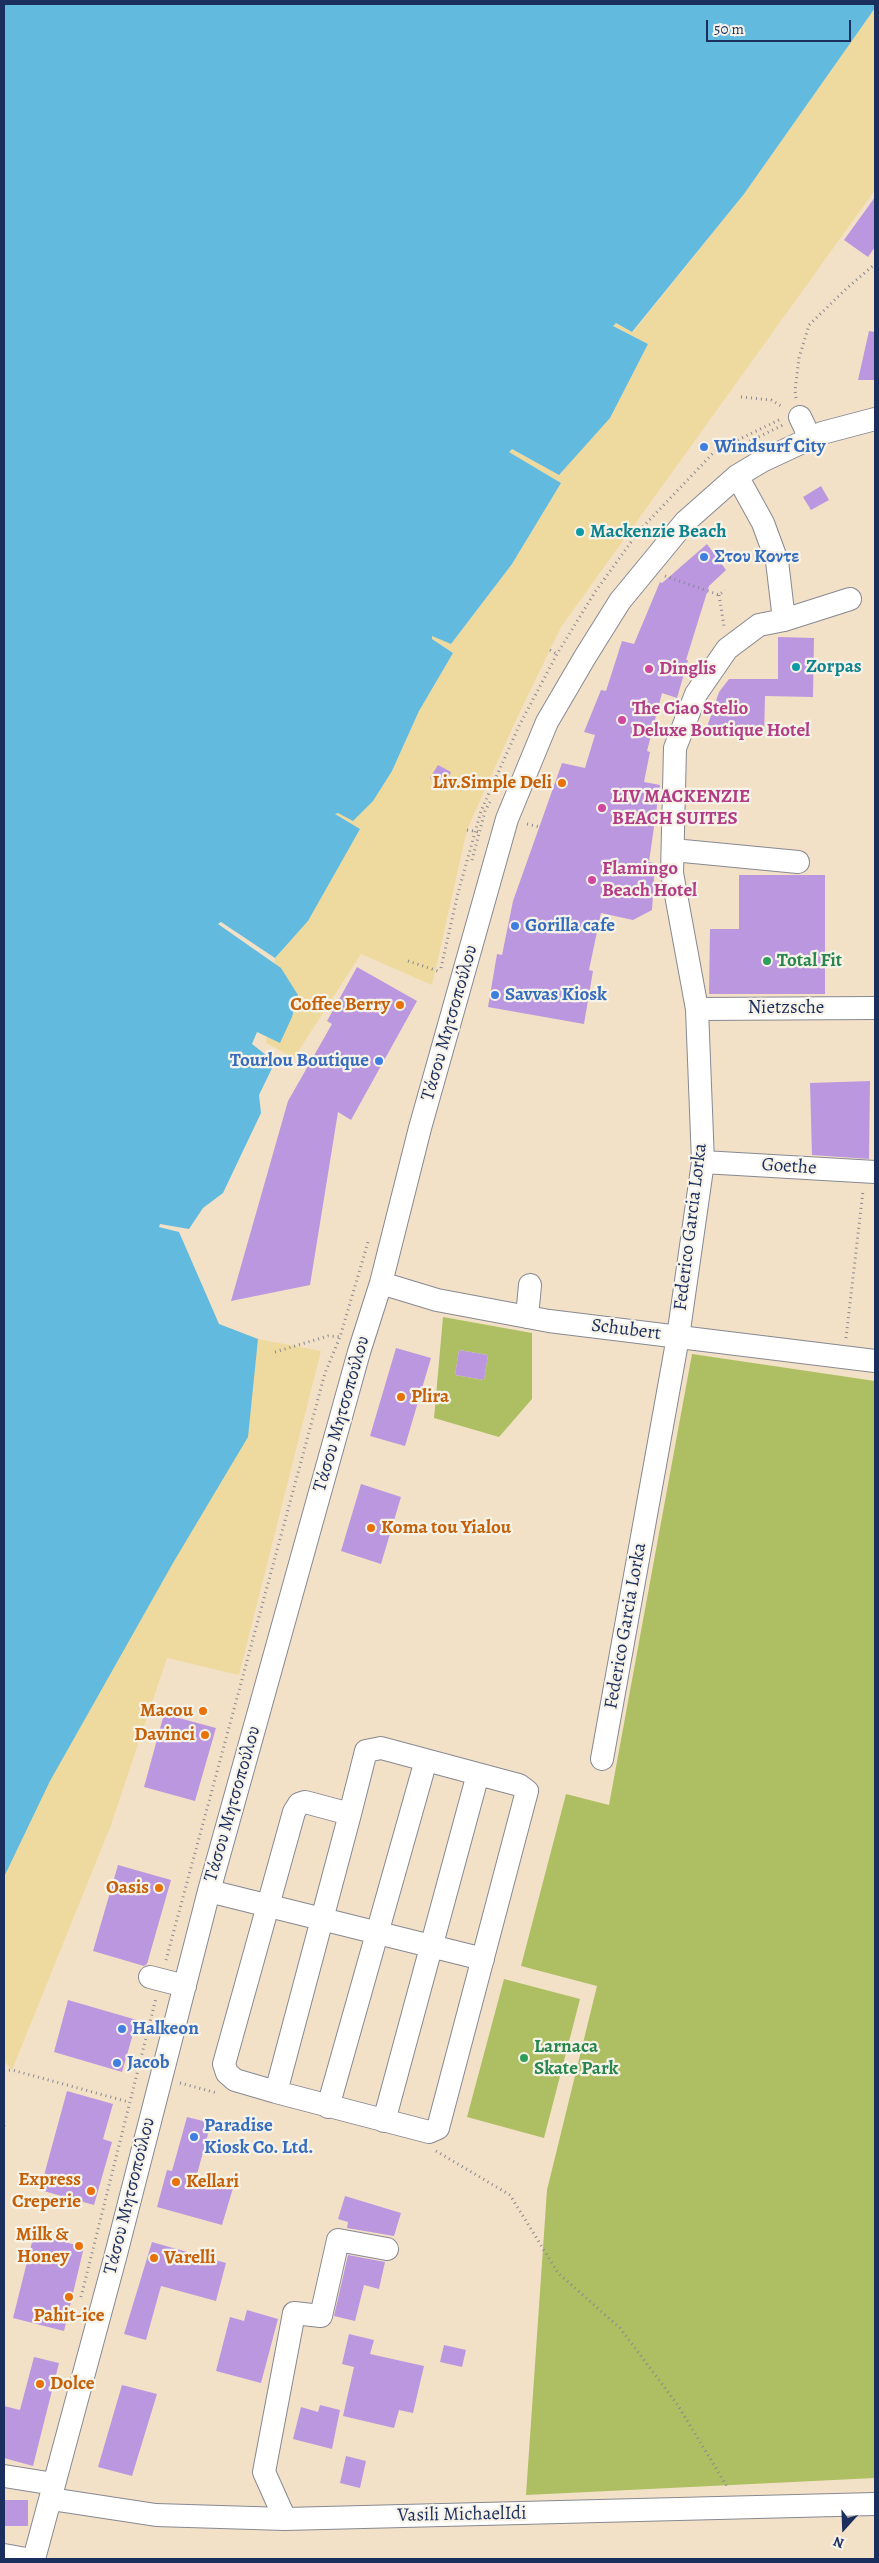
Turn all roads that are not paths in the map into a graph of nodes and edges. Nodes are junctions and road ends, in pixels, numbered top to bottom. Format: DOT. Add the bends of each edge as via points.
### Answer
graph roads {
  1 [pos="800,417"];
  2 [pos="875,419"];
  3 [pos="810,438"];
  4 [pos="737,476"];
  5 [pos="850,599"];
  6 [pos="784,620"];
  7 [pos="672,850"];
  8 [pos="798,862"];
  9 [pos="875,1008"];
  10 [pos="697,1009"];
  11 [pos="703,1162"];
  12 [pos="870,1172"];
  13 [pos="381,1284"];
  14 [pos="530,1285"];
  15 [pos="527,1317"];
  16 [pos="678,1337"];
  17 [pos="875,1361"];
  18 [pos="602,1759"];
  19 [pos="426,1760"];
  20 [pos="478,1774"];
  21 [pos="350,1814"];
  22 [pos="209,1891"];
  23 [pos="268,1906"];
  24 [pos="322,1919"];
  25 [pos="377,1933"];
  26 [pos="431,1946"];
  27 [pos="482,1959"];
  28 [pos="150,1977"];
  29 [pos="184,1986"];
  30 [pos="276,2092"];
  31 [pos="328,2107"];
  32 [pos="384,2121"];
  33 [pos="387,2249"];
  34 [pos="4,2476"];
  35 [pos="52,2491"];
  36 [pos="875,2504"];
  37 [pos="285,2519"];
  38 [pos="4,2555"];
  39 [pos="26,2559"];
  40 [pos="34,2559"];
  1 -- 3 [label="street"];
  2 -- 3 [label="street, Τάσου Μητσοπούλου"];
  3 -- 4 [label="street, Τάσου Μητσοπούλου"];
  4 -- 6 [label="street" via="763,523 777,561"];
  4 -- 13 [label="street, Τάσου Μητσοπούλου" via="685,522 620,601 547,722 507,819 420,1128"];
  5 -- 6 [label="street, Federico Garcia Lorka"];
  6 -- 7 [label="street, Federico Garcia Lorka" via="758,625 727,649 696,694 676,748"];
  7 -- 8 [label="street"];
  7 -- 10 [label="street, Federico Garcia Lorka" via="672,873"];
  9 -- 10 [label="street, Nietzsche"];
  10 -- 11 [label="street, Federico Garcia Lorka" via="708,1056"];
  11 -- 12 [label="street, Goethe"];
  11 -- 16 [label="street, Federico Garcia Lorka"];
  13 -- 15 [label="street, Schubert" via="436,1300"];
  13 -- 22 [label="street, Τάσου Μητσοπούλου" via="359,1352"];
  14 -- 15 [label="street"];
  15 -- 16 [label="street, Schubert"];
  16 -- 17 [label="street, Schubert"];
  16 -- 18 [label="street, Federico Garcia Lorka"];
  19 -- 20 [label="street"];
  19 -- 21 [label="street" via="380,1748 366,1751"];
  19 -- 25 [label="street"];
  20 -- 26 [label="street"];
  20 -- 27 [label="street" via="519,1785 527,1791"];
  21 -- 23 [label="street" via="305,1802 299,1804"];
  21 -- 24 [label="street"];
  22 -- 23 [label="street"];
  22 -- 29 [label="street, Τάσου Μητσοπούλου"];
  23 -- 24 [label="street"];
  23 -- 30 [label="street" via="224,2064 226,2073 235,2080"];
  24 -- 25 [label="street"];
  24 -- 30 [label="street"];
  25 -- 26 [label="street"];
  25 -- 31 [label="street"];
  26 -- 27 [label="street"];
  26 -- 32 [label="street"];
  27 -- 32 [label="street" via="438,2128 429,2132"];
  28 -- 29 [label="street"];
  29 -- 35 [label="street, Τάσου Μητσοπούλου"];
  30 -- 31 [label="street"];
  31 -- 32 [label="street"];
  33 -- 37 [label="street" via="338,2240 321,2316 294,2312 264,2472"];
  34 -- 35 [label="street, Vasili MichaelIdi"];
  35 -- 37 [label="street, Vasili MichaelIdi" via="156,2516"];
  35 -- 40 [label="street, Τάσου Μητσοπούλου"];
  36 -- 37 [label="street, Vasili MichaelIdi"];
  38 -- 39 [label="street"];
}
